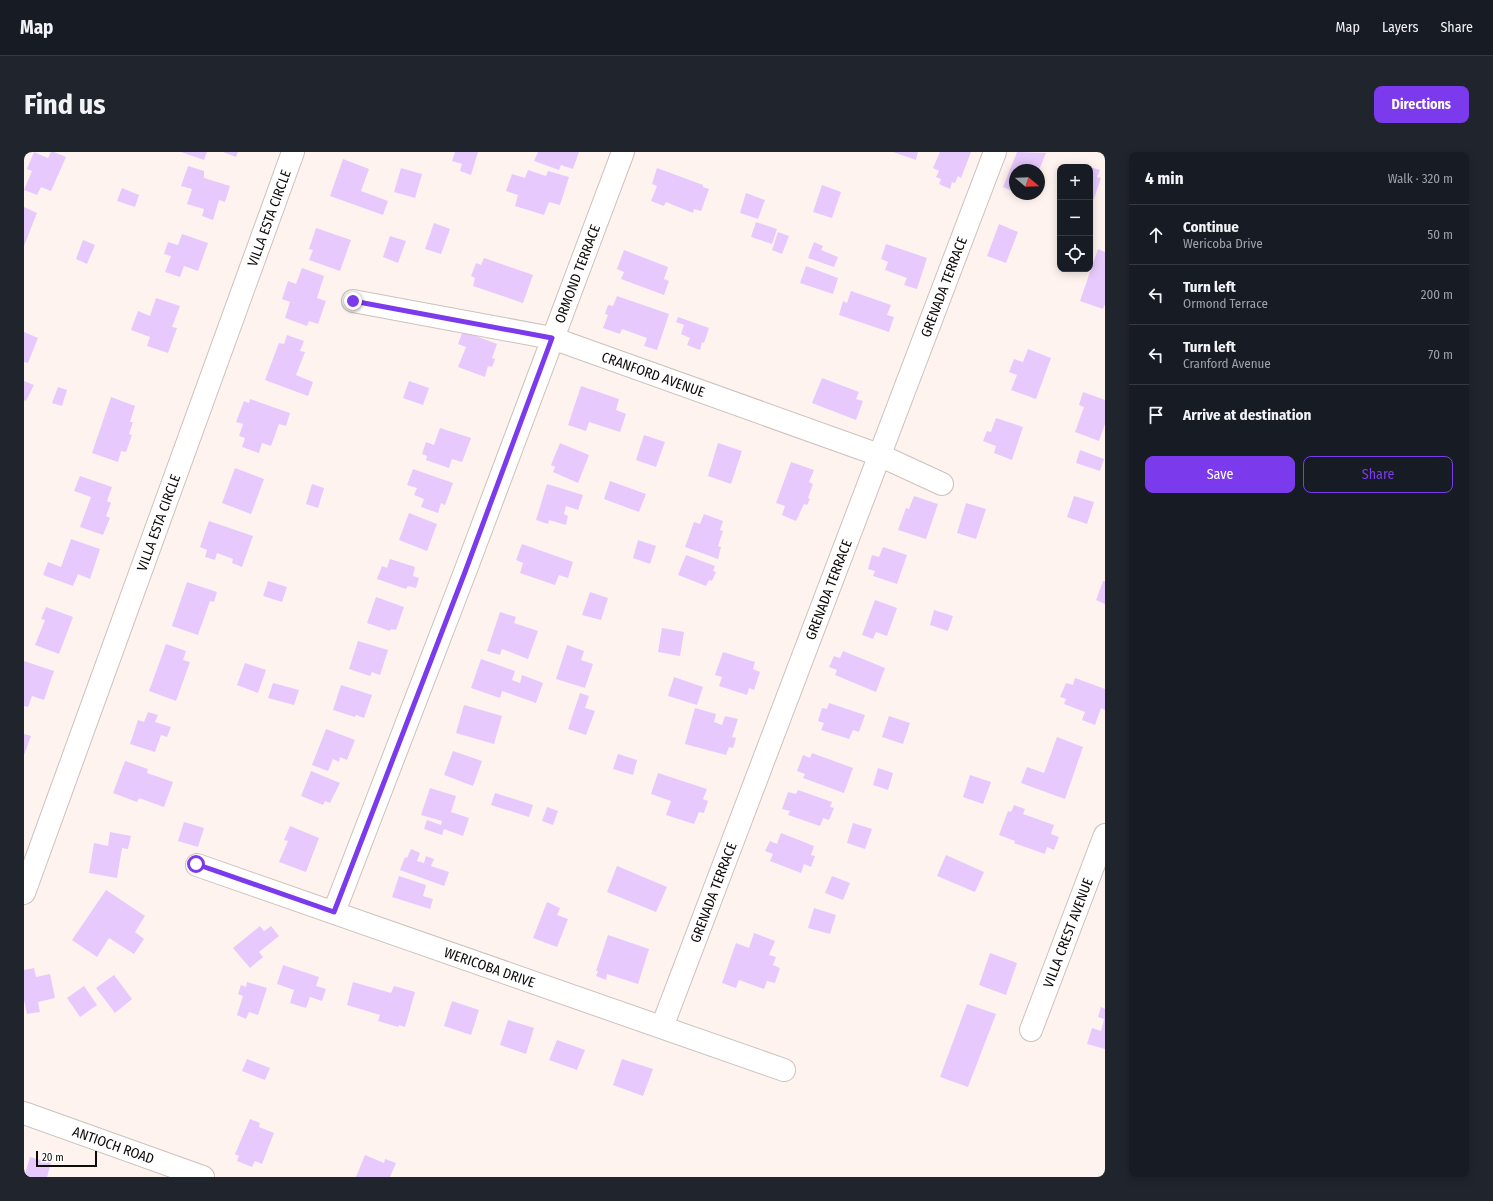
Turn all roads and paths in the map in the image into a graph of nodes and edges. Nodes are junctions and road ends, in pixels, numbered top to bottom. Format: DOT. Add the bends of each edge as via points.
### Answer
graph roads {
  1 [pos="293,152"];
  2 [pos="622,152"];
  3 [pos="995,152"];
  4 [pos="353,301"];
  5 [pos="552,338"];
  6 [pos="879,455"];
  7 [pos="942,484"];
  8 [pos="1105,835"];
  9 [pos="196,864"];
  10 [pos="24,893"];
  11 [pos="334,912"];
  12 [pos="662,1027"];
  13 [pos="1031,1030"];
  14 [pos="784,1070"];
  15 [pos="24,1113"];
  16 [pos="203,1177"];
  1 -- 10 [label="street, VILLA ESTA CIRCLE"];
  2 -- 5 [label="street, ORMOND TERRACE"];
  3 -- 6 [label="street, GRENADA TERRACE"];
  4 -- 5 [label="street, CRANFORD AVENUE"];
  5 -- 6 [label="street, CRANFORD AVENUE"];
  5 -- 11 [label="street, ORMOND TERRACE"];
  6 -- 7 [label="street, CRANFORD AVENUE"];
  6 -- 12 [label="street, GRENADA TERRACE"];
  8 -- 13 [label="street, VILLA CREST AVENUE"];
  9 -- 11 [label="street, WERICOBA DRIVE"];
  11 -- 12 [label="street, WERICOBA DRIVE"];
  12 -- 14 [label="street, WERICOBA DRIVE"];
  15 -- 16 [label="street, ANTIOCH ROAD"];
}
